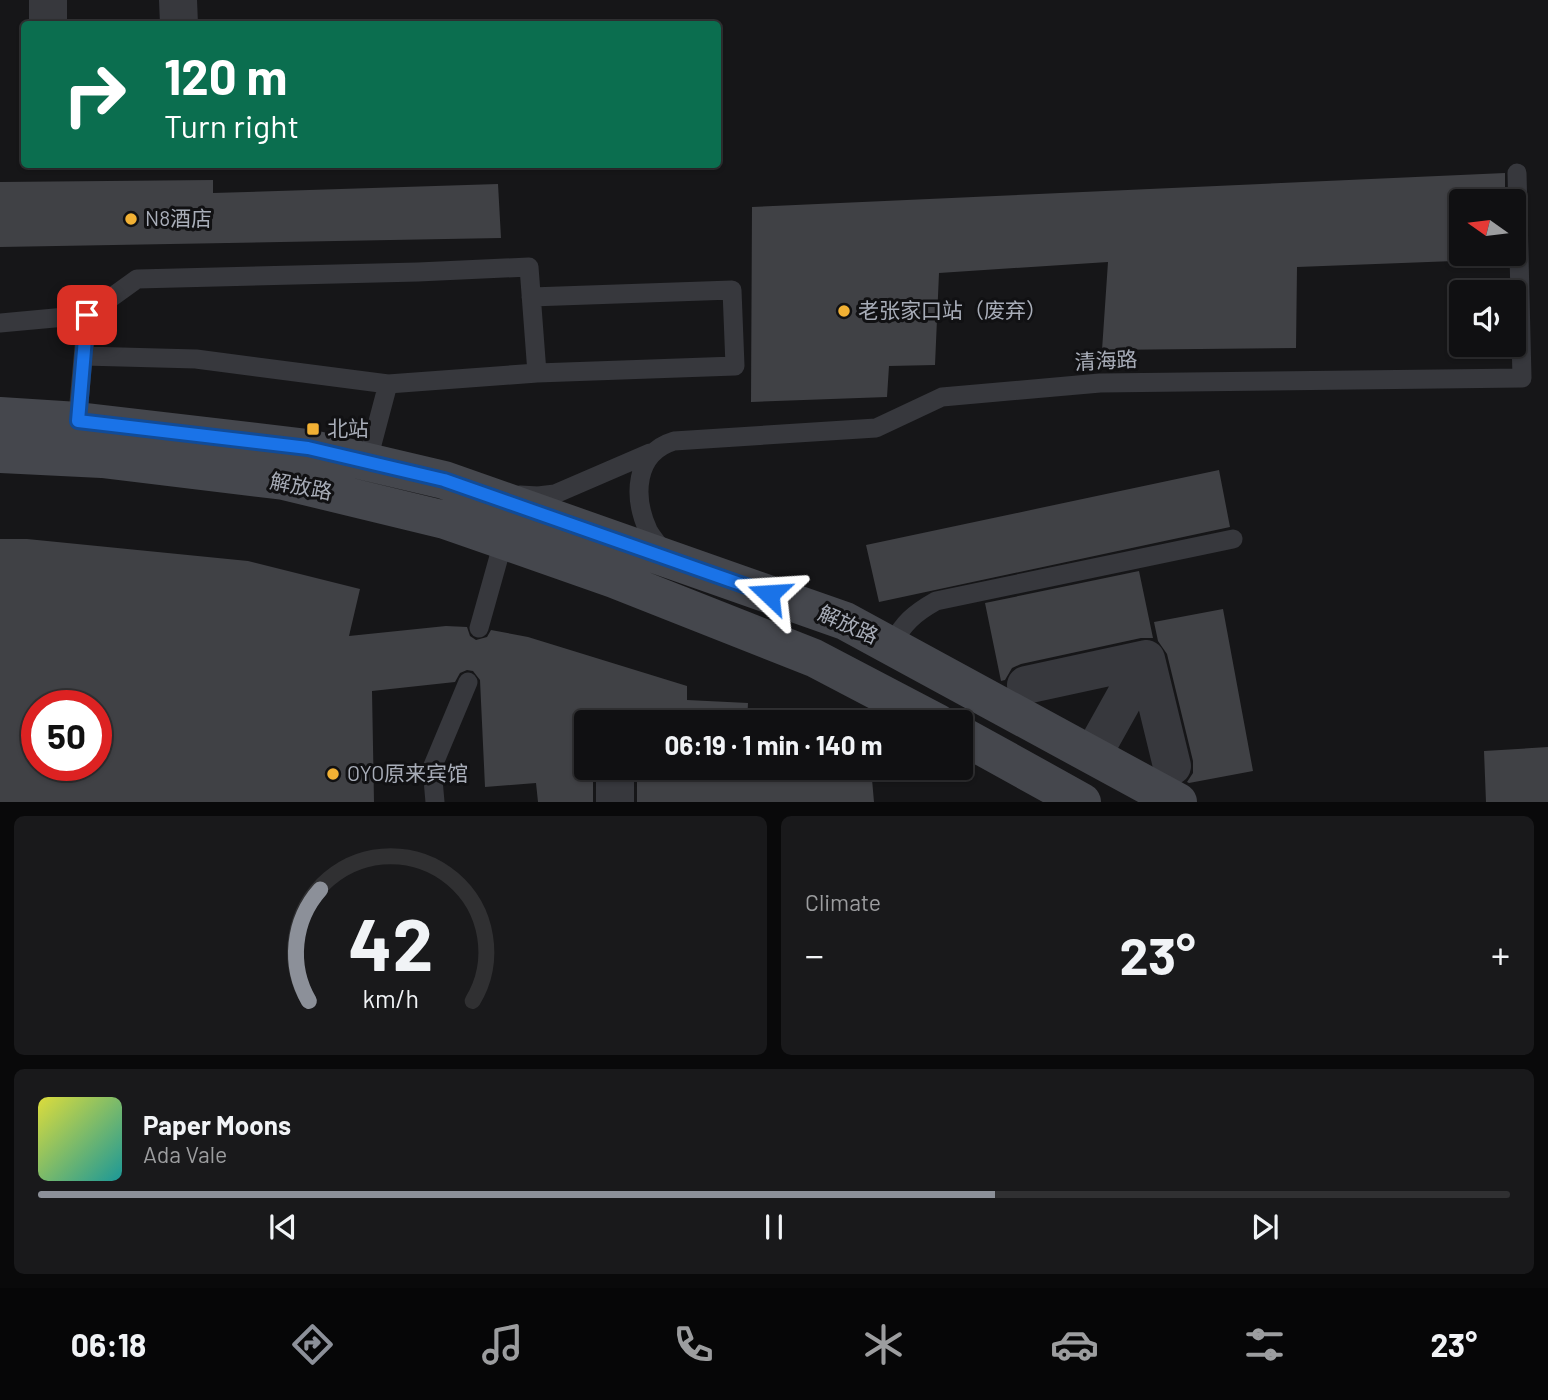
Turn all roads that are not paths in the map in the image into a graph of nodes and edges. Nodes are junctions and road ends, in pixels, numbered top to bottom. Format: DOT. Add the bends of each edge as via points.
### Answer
graph roads {
  1 [pos="47,0"];
  2 [pos="178,0"];
  3 [pos="48,21"];
  4 [pos="179,21"];
  5 [pos="1517,173"];
  6 [pos="531,297"];
  7 [pos="87,315"];
  8 [pos="0,323"];
  9 [pos="84,356"];
  10 [pos="537,373"];
  11 [pos="388,384"];
  12 [pos="0,416"];
  13 [pos="76,440"];
  14 [pos="650,453"];
  15 [pos="0,454"];
  16 [pos="362,481"];
  17 [pos="517,505"];
  18 [pos="468,508"];
  19 [pos="1233,539"];
  20 [pos="503,540"];
  21 [pos="668,558"];
  22 [pos="653,594"];
  23 [pos="479,628"];
  24 [pos="891,645"];
  25 [pos="1146,659"];
  26 [pos="468,682"];
  27 [pos="1026,685"];
  28 [pos="913,710"];
  29 [pos="973,742"];
  30 [pos="1093,754"];
  31 [pos="615,780"];
  32 [pos="1175,784"];
  33 [pos="435,802"];
  34 [pos="615,802"];
  35 [pos="1082,802"];
  1 -- 3 [label="street"];
  2 -- 4 [label="street"];
  5 -- 14 [label="lane, 清海路" via="1522,378 1100,383 942,397 876,428 674,441"];
  6 -- 7 [label="lane" via="529,267 137,279"];
  6 -- 10 [label="lane"];
  6 -- 10 [label="lane" via="732,290 735,366"];
  7 -- 8 [label="lane"];
  7 -- 9 [label="lane"];
  9 -- 11 [label="lane" via="196,359"];
  9 -- 13 [label="lane"];
  10 -- 11 [label="lane"];
  11 -- 16 [label="lane"];
  12 -- 13 [label="main road, 解放路"];
  13 -- 15 [label="main road, 解放路"];
  13 -- 16 [label="main road, 解放路" via="308,448"];
  14 -- 18 [label="lane" via="555,494"];
  14 -- 21 [label="lane" via="639,490 642,512 649,532"];
  16 -- 18 [label="main road, 解放路" via="444,480"];
  17 -- 18 [label="main road, 解放路"];
  17 -- 20 [label="lane"];
  17 -- 21 [label="main road, 解放路"];
  18 -- 20 [label="main road, 解放路"];
  19 -- 24 [label="lane" via="936,601 915,613"];
  20 -- 22 [label="main road, 解放路"];
  20 -- 23 [label="lane"];
  21 -- 22 [label="lane"];
  21 -- 24 [label="main road, 解放路" via="845,621"];
  22 -- 28 [label="main road, 解放路" via="814,658"];
  24 -- 30 [label="main road, 解放路"];
  25 -- 27 [label="street"];
  25 -- 30 [label="street"];
  25 -- 32 [label="street"];
  26 -- 33 [label="lane" via="432,768"];
  29 -- 35 [label="main road"];
  30 -- 32 [label="main road, 解放路"];
  31 -- 34 [label="street"];
}
